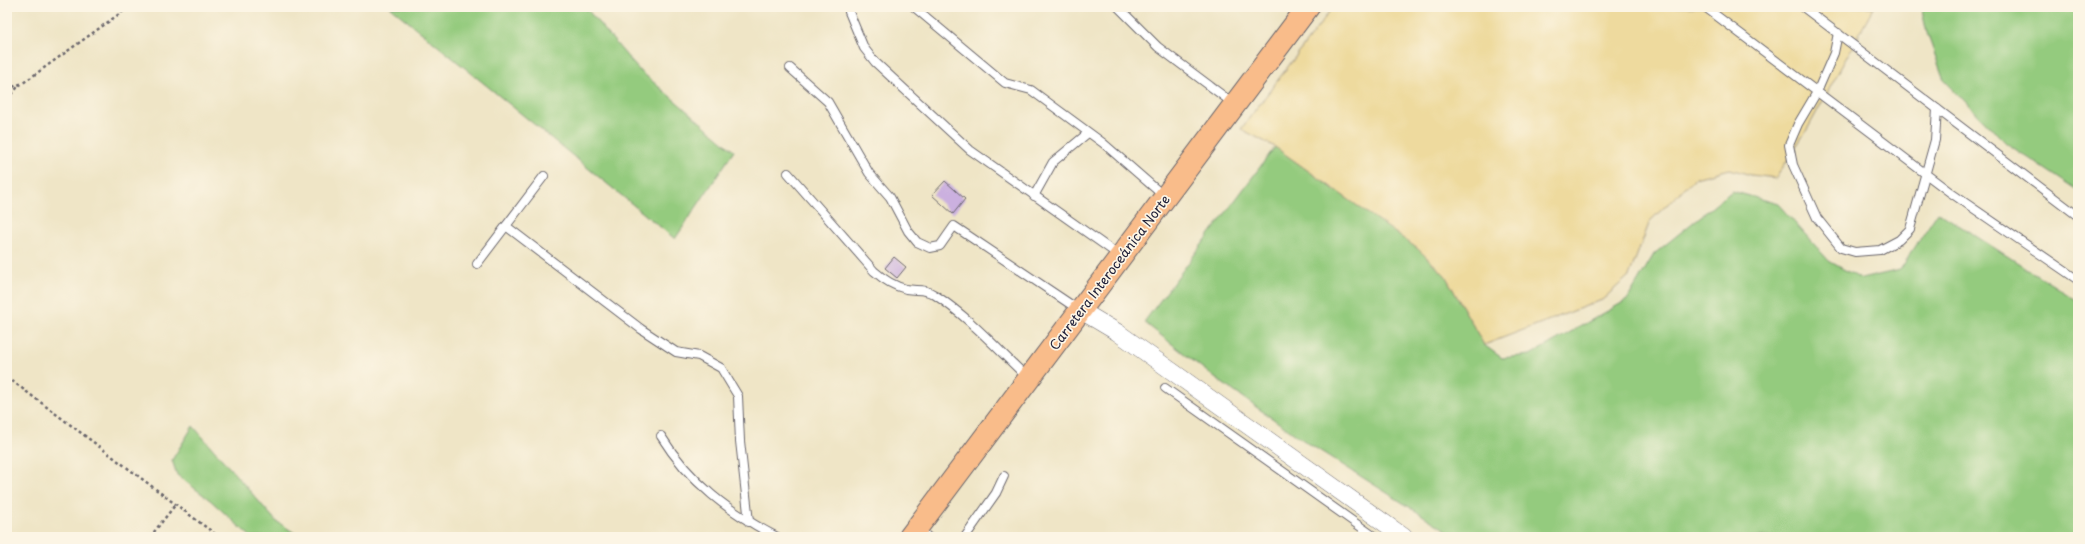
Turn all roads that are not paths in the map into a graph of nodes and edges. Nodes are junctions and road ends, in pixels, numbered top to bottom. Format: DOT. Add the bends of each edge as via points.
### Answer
graph roads {
  1 [pos="851,7"];
  2 [pos="914,7"];
  3 [pos="1118,7"];
  4 [pos="1308,7"];
  5 [pos="1704,7"];
  6 [pos="1804,7"];
  7 [pos="1838,33"];
  8 [pos="790,68"];
  9 [pos="1817,92"];
  10 [pos="1234,105"];
  11 [pos="1937,109"];
  12 [pos="1088,133"];
  13 [pos="788,173"];
  14 [pos="1926,174"];
  15 [pos="544,176"];
  16 [pos="1034,196"];
  17 [pos="1165,197"];
  18 [pos="2078,216"];
  19 [pos="506,226"];
  20 [pos="1120,257"];
  21 [pos="476,264"];
  22 [pos="2078,280"];
  23 [pos="1080,310"];
  24 [pos="1028,379"];
  25 [pos="1164,388"];
  26 [pos="661,436"];
  27 [pos="1004,476"];
  28 [pos="749,522"];
  29 [pos="918,534"];
  30 [pos="777,537"];
  31 [pos="964,537"];
  32 [pos="1375,537"];
  33 [pos="1404,537"];
  1 -- 16 [label="lane" via="849,12 864,48 875,62 970,150"];
  2 -- 12 [label="lane" via="1005,83 1031,90"];
  3 -- 10 [label="lane" via="1158,47"];
  4 -- 10 [label="highway, Carretera Interoceánica Norte"];
  5 -- 9 [label="lane"];
  6 -- 7 [label="lane"];
  7 -- 9 [label="lane" via="1834,53"];
  7 -- 11 [label="lane"];
  8 -- 23 [label="lane" via="828,102 869,173 890,197 908,231 917,242 930,248 940,246 954,226"];
  9 -- 14 [label="lane"];
  9 -- 14 [label="lane" via="1789,145 1793,165 1817,218 1840,248 1855,252 1880,250 1899,240 1910,229"];
  10 -- 17 [label="highway, Carretera Interoceánica Norte"];
  11 -- 14 [label="lane" via="1935,140"];
  11 -- 18 [label="lane"];
  12 -- 16 [label="lane" via="1059,155"];
  12 -- 17 [label="lane"];
  13 -- 24 [label="lane" via="874,271 886,281 906,289 925,290 935,295 958,312"];
  14 -- 22 [label="lane"];
  15 -- 19 [label="lane"];
  16 -- 20 [label="lane"];
  17 -- 20 [label="highway, Carretera Interoceánica Norte"];
  19 -- 21 [label="lane"];
  19 -- 28 [label="lane" via="641,329 676,352 699,356 721,368 738,396"];
  20 -- 23 [label="highway, Carretera Interoceánica Norte"];
  23 -- 24 [label="highway, Carretera Interoceánica Norte"];
  23 -- 33 [label="street" via="1117,332"];
  24 -- 29 [label="highway, Carretera Interoceánica Norte"];
  25 -- 32 [label="lane"];
  26 -- 28 [label="lane" via="673,456 705,490"];
  27 -- 31 [label="lane" via="996,493"];
  28 -- 30 [label="lane"];
}
